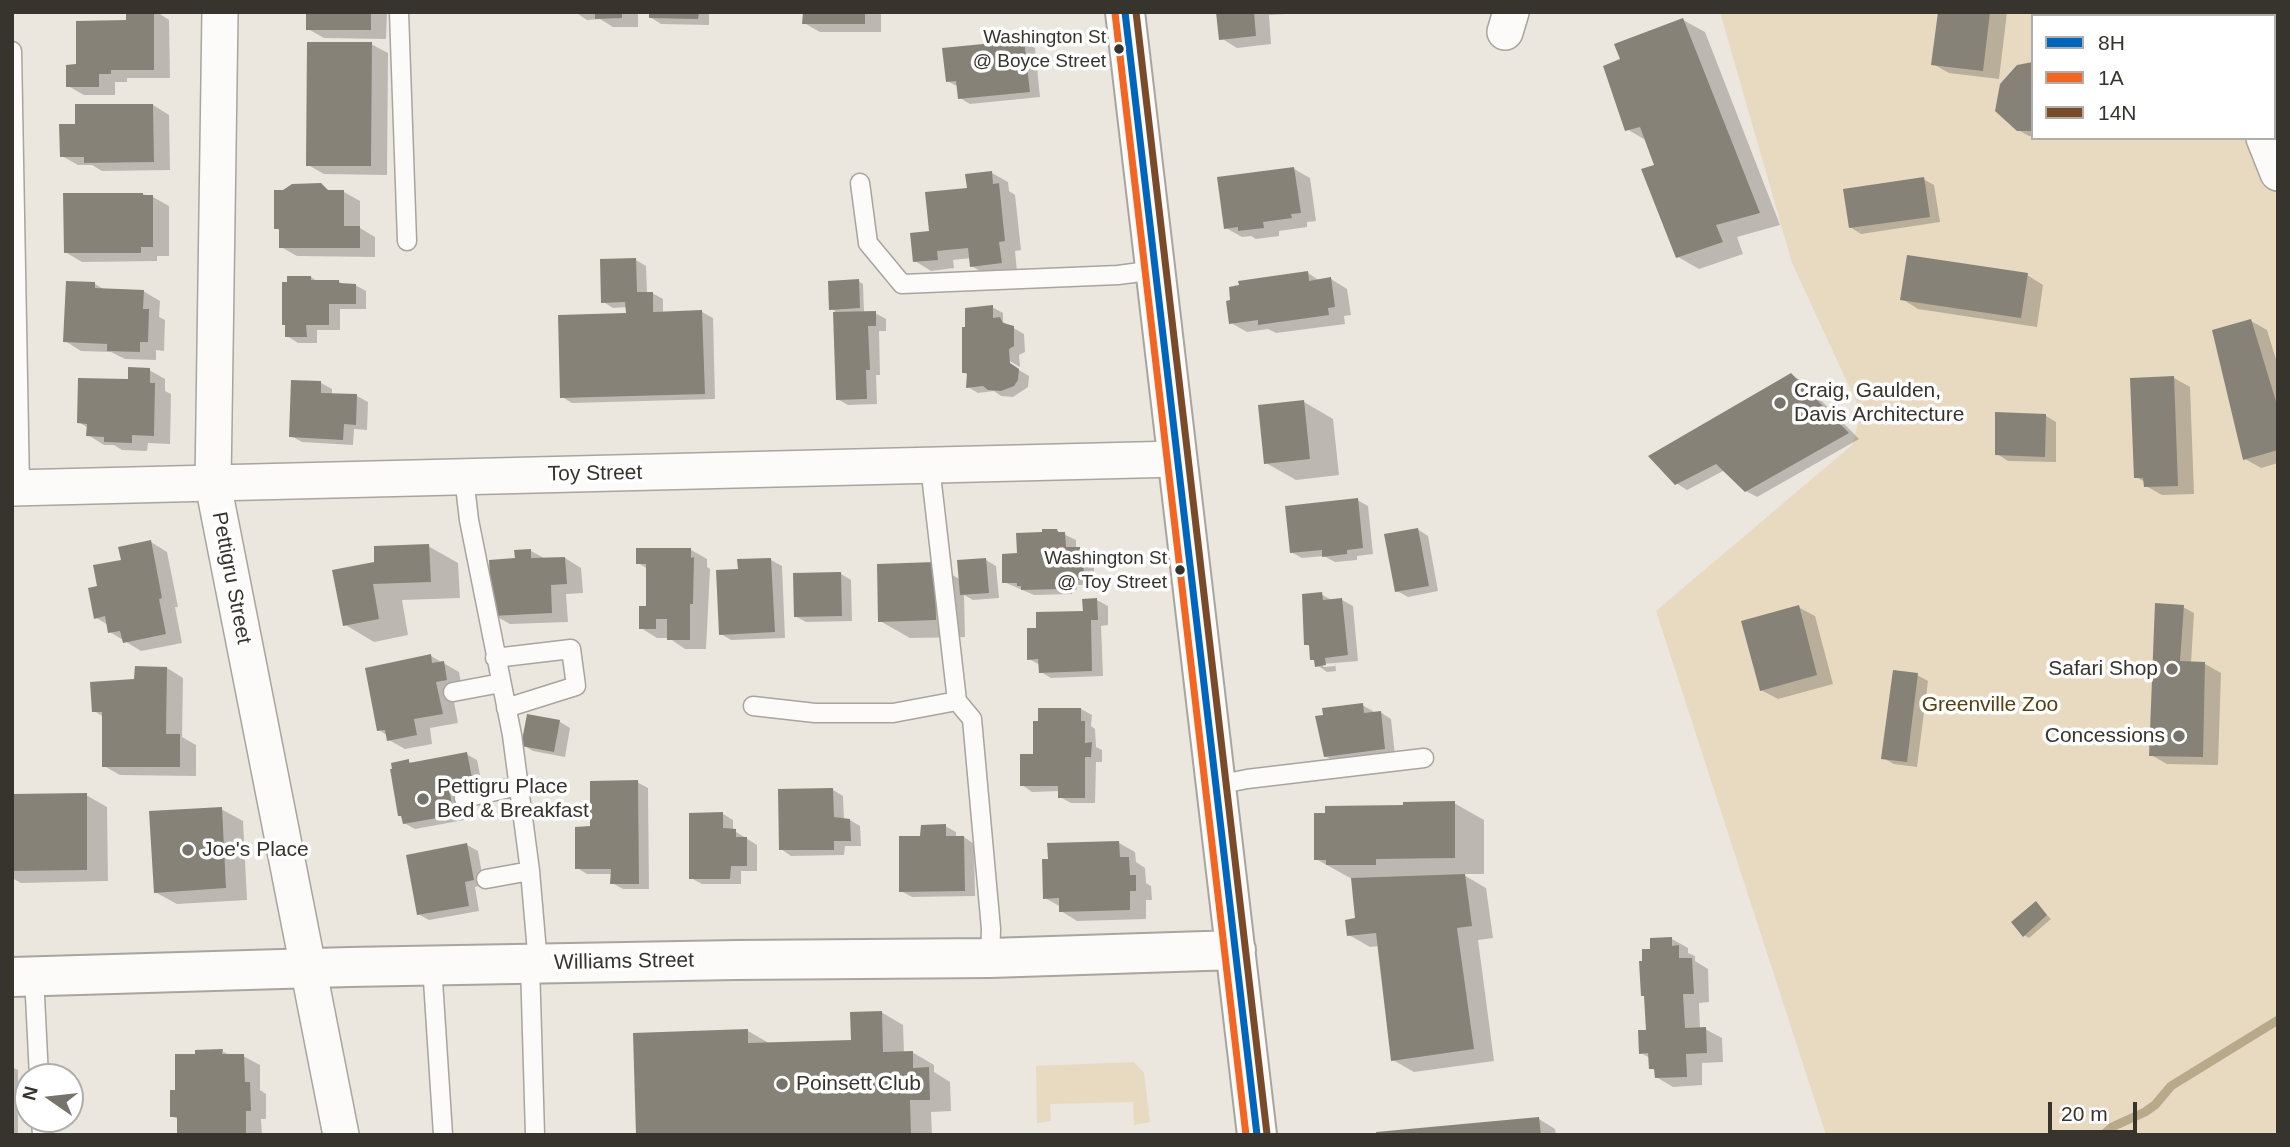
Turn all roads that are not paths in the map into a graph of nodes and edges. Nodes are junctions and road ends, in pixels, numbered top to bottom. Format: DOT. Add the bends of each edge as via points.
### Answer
graph roads {
  1 [pos="219,12"];
  2 [pos="399,12"];
  3 [pos="1125,12"];
  4 [pos="12,51"];
  5 [pos="2265,140"];
  6 [pos="2278,173"];
  7 [pos="860,183"];
  8 [pos="407,241"];
  9 [pos="1156,270"];
  10 [pos="1178,459"];
  11 [pos="930,466"];
  12 [pos="464,477"];
  13 [pos="213,484"];
  14 [pos="16,488"];
  15 [pos="495,658"];
  16 [pos="501,683"];
  17 [pos="453,692"];
  18 [pos="957,701"];
  19 [pos="753,705"];
  20 [pos="506,708"];
  21 [pos="1424,758"];
  22 [pos="1217,785"];
  23 [pos="519,786"];
  24 [pos="464,799"];
  25 [pos="530,871"];
  26 [pos="486,879"];
  27 [pos="1236,950"];
  28 [pos="990,958"];
  29 [pos="534,964"];
  30 [pos="432,965"];
  31 [pos="309,968"];
  32 [pos="23,976"];
  33 [pos="37,1063"];
  34 [pos="341,1135"];
  35 [pos="443,1135"];
  36 [pos="535,1135"];
  37 [pos="1257,1135"];
  1 -- 13 [label="street, Pettigru Street"];
  2 -- 8 [label="lane"];
  3 -- 9 [label="street"];
  4 -- 14 [label="lane"];
  5 -- 6 [label="street"];
  7 -- 9 [label="lane" via="868,243 902,284"];
  9 -- 10 [label="street"];
  10 -- 11 [label="street, Toy Street"];
  10 -- 22 [label="street"];
  11 -- 12 [label="street, Toy Street"];
  11 -- 18 [label="lane"];
  12 -- 13 [label="street, Toy Street"];
  12 -- 15 [label="lane"];
  13 -- 14 [label="street, Toy Street"];
  13 -- 31 [label="street, Pettigru Street"];
  15 -- 16 [label="lane"];
  15 -- 20 [label="lane" via="570,649 576,686"];
  16 -- 17 [label="lane"];
  16 -- 20 [label="lane"];
  18 -- 19 [label="lane" via="893,713 815,713"];
  18 -- 28 [label="lane" via="972,719"];
  20 -- 23 [label="lane"];
  21 -- 22 [label="lane"];
  22 -- 27 [label="street"];
  23 -- 24 [label="lane"];
  23 -- 25 [label="lane"];
  25 -- 26 [label="lane"];
  25 -- 29 [label="lane"];
  27 -- 28 [label="street, Williams Street"];
  27 -- 37 [label="street"];
  28 -- 29 [label="street, Williams Street"];
  29 -- 30 [label="street, Williams Street"];
  29 -- 36 [label="lane"];
  30 -- 31 [label="street, Williams Street"];
  30 -- 35 [label="lane"];
  31 -- 32 [label="street, Williams Street"];
  31 -- 34 [label="street, Pettigru Street"];
  32 -- 33 [label="lane"];
}
